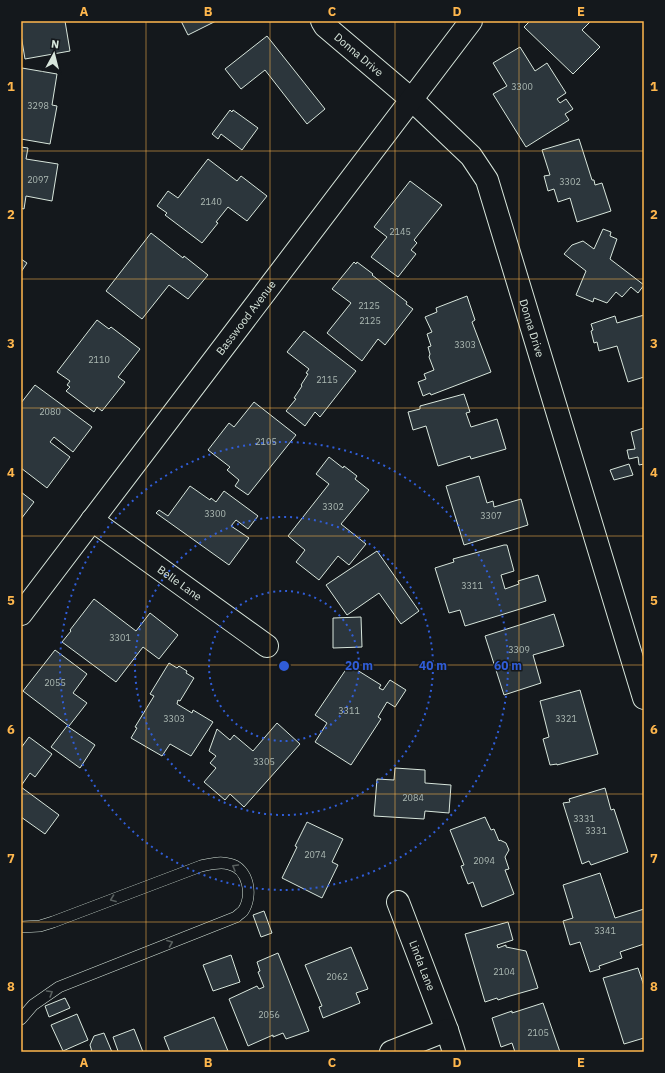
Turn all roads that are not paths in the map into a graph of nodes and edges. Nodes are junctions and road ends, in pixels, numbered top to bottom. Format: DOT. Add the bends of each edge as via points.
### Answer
graph roads {
  1 [pos="322,21"];
  2 [pos="471,21"];
  3 [pos="411,99"];
  4 [pos="92,520"];
  5 [pos="21,614"];
  6 [pos="267,646"];
  7 [pos="644,698"];
  8 [pos="398,902"];
  9 [pos="21,927"];
  10 [pos="21,1018"];
  11 [pos="447,1030"];
  12 [pos="391,1052"];
  13 [pos="454,1052"];
  1 -- 3 [label="street, Donna Drive"];
  2 -- 3 [label="street, Basswood Avenue"];
  3 -- 4 [label="street, Basswood Avenue"];
  3 -- 7 [label="street, Donna Drive" via="471,156 487,180"];
  4 -- 5 [label="street, Basswood Avenue"];
  4 -- 6 [label="street, Belle Lane"];
  8 -- 11 [label="street, Linda Lane"];
  10 -- 9 [label="lane, one-way" via="33,1005 59,987 236,917 243,911 246,902 246,879 241,870 230,864 218,863 194,869 53,922"];
  11 -- 12 [label="street"];
  11 -- 13 [label="street, Linda Lane"];
}
